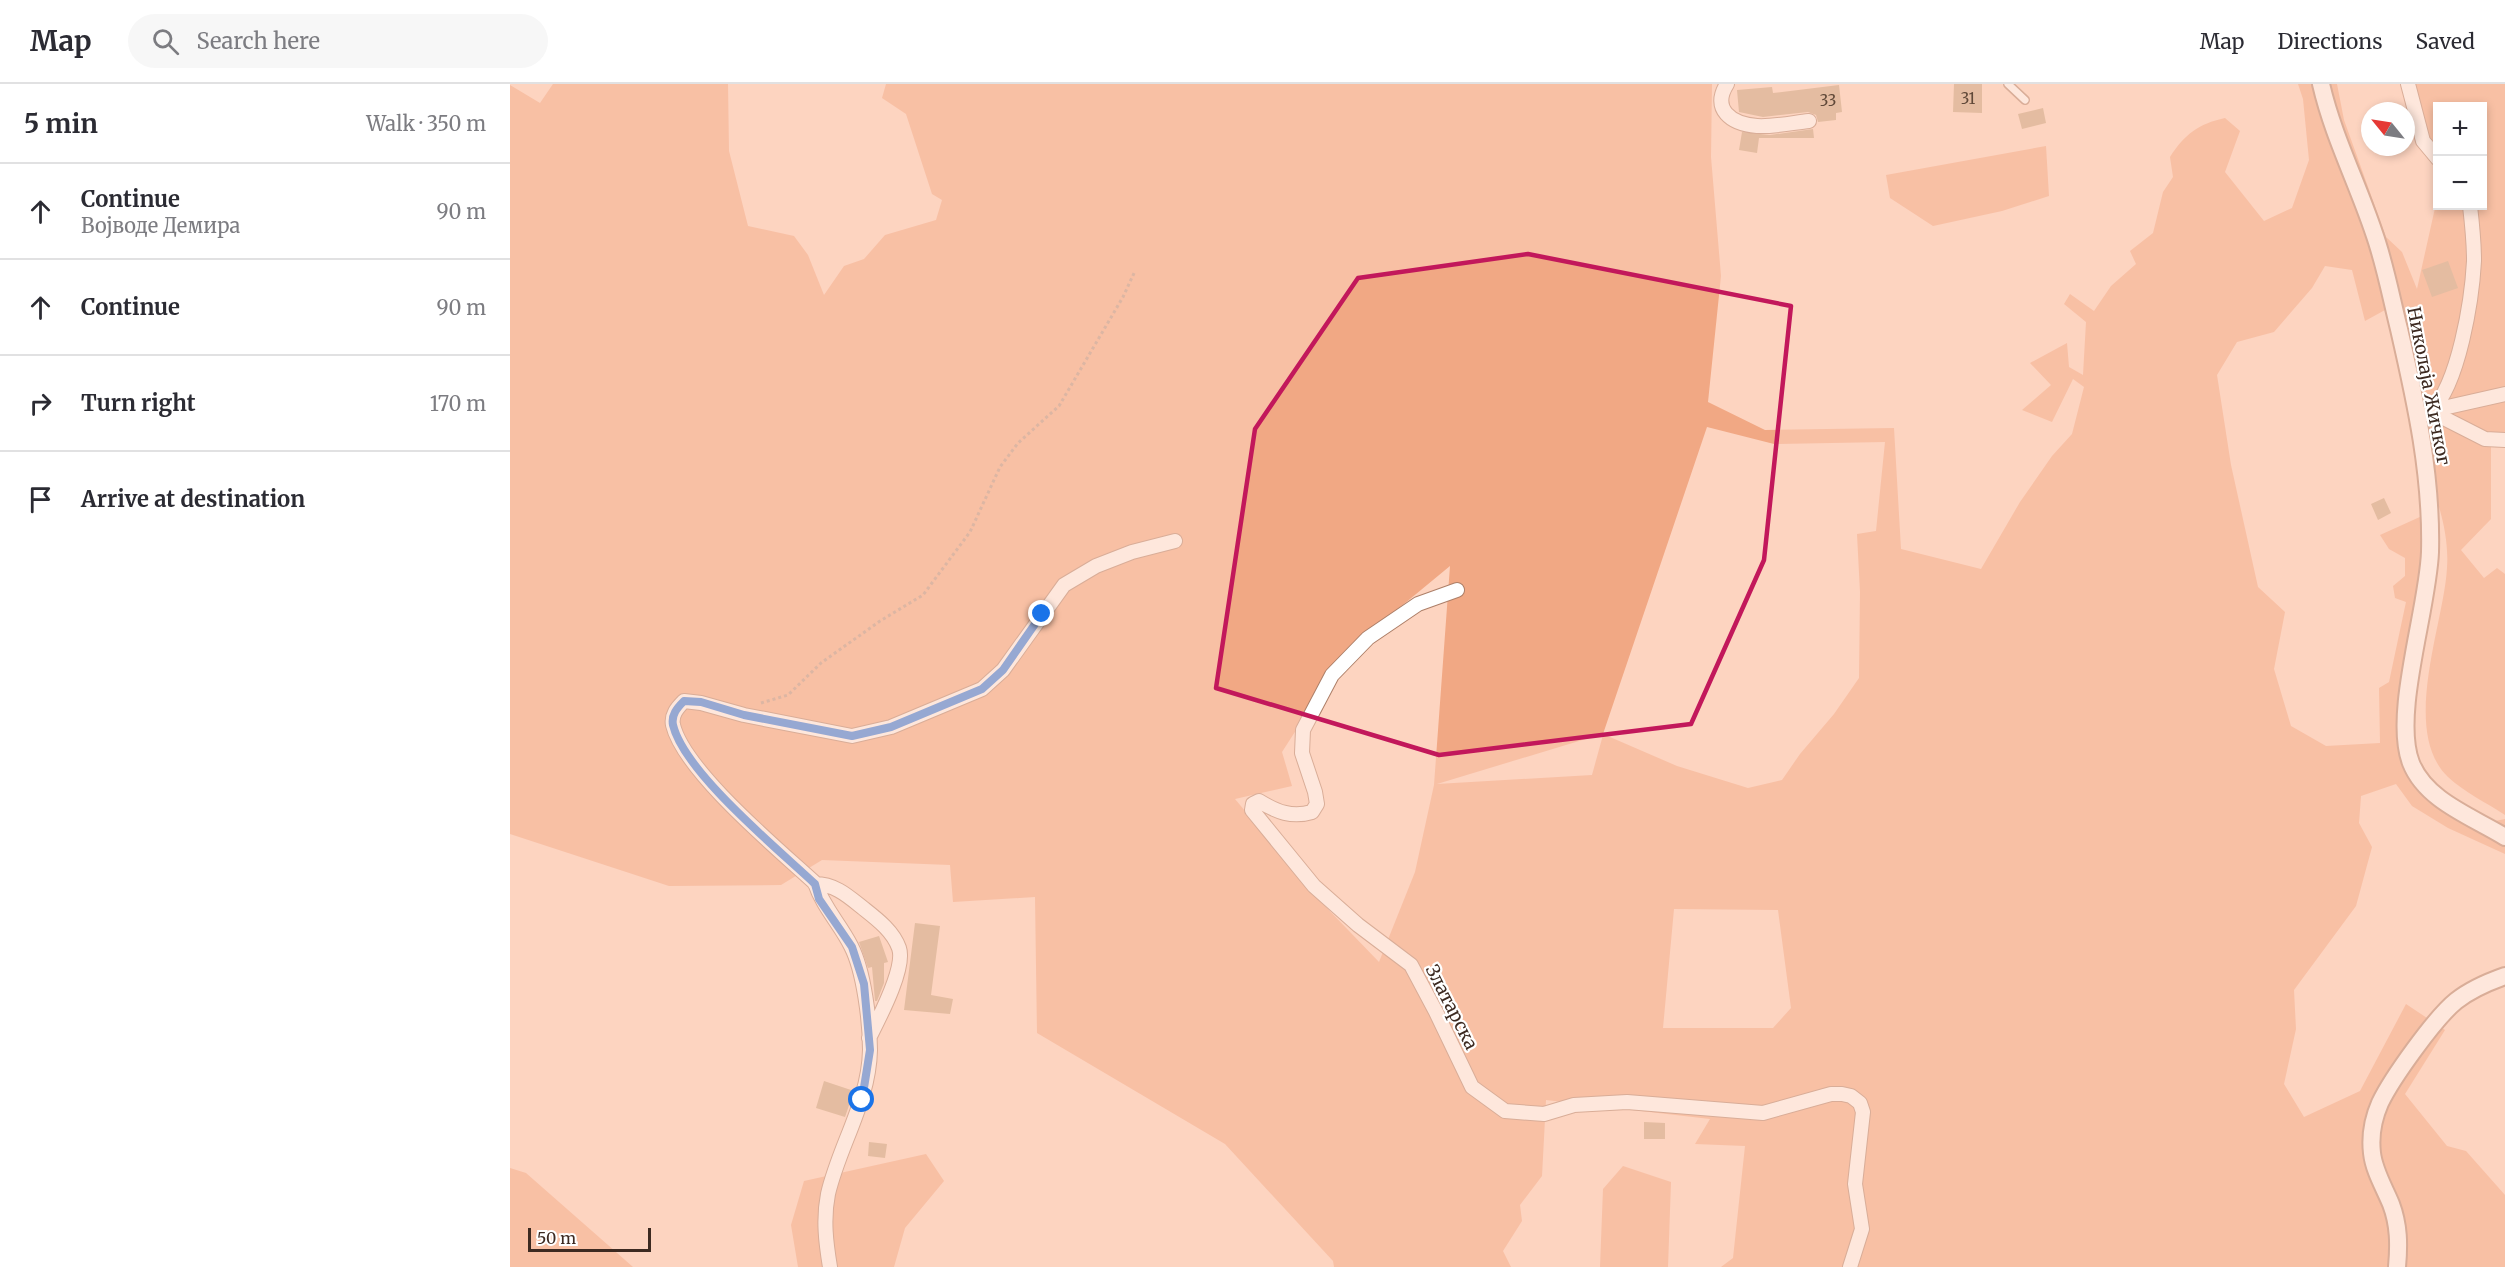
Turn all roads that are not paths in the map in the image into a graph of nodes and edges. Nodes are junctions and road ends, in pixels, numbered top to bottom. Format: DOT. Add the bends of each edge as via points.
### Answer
graph roads {
  1 [pos="1727,84"];
  2 [pos="2008,84"];
  3 [pos="2321,84"];
  4 [pos="2408,84"];
  5 [pos="2025,100"];
  6 [pos="1809,122"];
  7 [pos="2436,156"];
  8 [pos="2470,210"];
  9 [pos="2505,394"];
  10 [pos="2425,414"];
  11 [pos="2505,440"];
  12 [pos="1175,541"];
  13 [pos="1457,590"];
  14 [pos="2505,837"];
  15 [pos="815,884"];
  16 [pos="2505,976"];
  17 [pos="869,1038"];
  18 [pos="830,1267"];
  19 [pos="1850,1267"];
  20 [pos="2397,1267"];
  1 -- 6 [label="street" via="1720,94 1720,105 1739,122 1757,126"];
  2 -- 5 [label="lane"];
  3 -- 10 [label="street, Николаја Жичког" via="2334,132 2375,235"];
  4 -- 7 [label="street" via="2423,141"];
  8 -- 10 [label="street" via="2474,261 2466,320 2453,373"];
  9 -- 10 [label="street"];
  10 -- 11 [label="street" via="2485,439"];
  10 -- 14 [label="street, Николаја Жичког" via="2430,553 2406,721 2408,753 2416,774 2432,792"];
  12 -- 15 [label="street" via="1096,566 1064,585 1003,670 982,689 891,727 852,736 684,701 675,710 672,723 701,774"];
  13 -- 19 [label="street, Златарска" via="1418,604 1368,638 1332,675 1303,730 1302,753 1316,792 1317,804 1312,812 1298,816 1276,811 1259,801 1252,810 1314,886 1411,965 1472,1087 1505,1111 1544,1114 1574,1105 1627,1102 1763,1113 1831,1094 1851,1096 1863,1112 1856,1184 1862,1229"];
  15 -- 17 [label="street" via="819,899 852,947 864,984"];
  15 -- 17 [label="street" via="827,884 859,904 881,922 900,951 896,979"];
  16 -- 20 [label="street" via="2469,992 2445,1013 2402,1069 2377,1112 2372,1154 2396,1222"];
  17 -- 18 [label="street" via="862,1100 828,1194 824,1237"];
}
